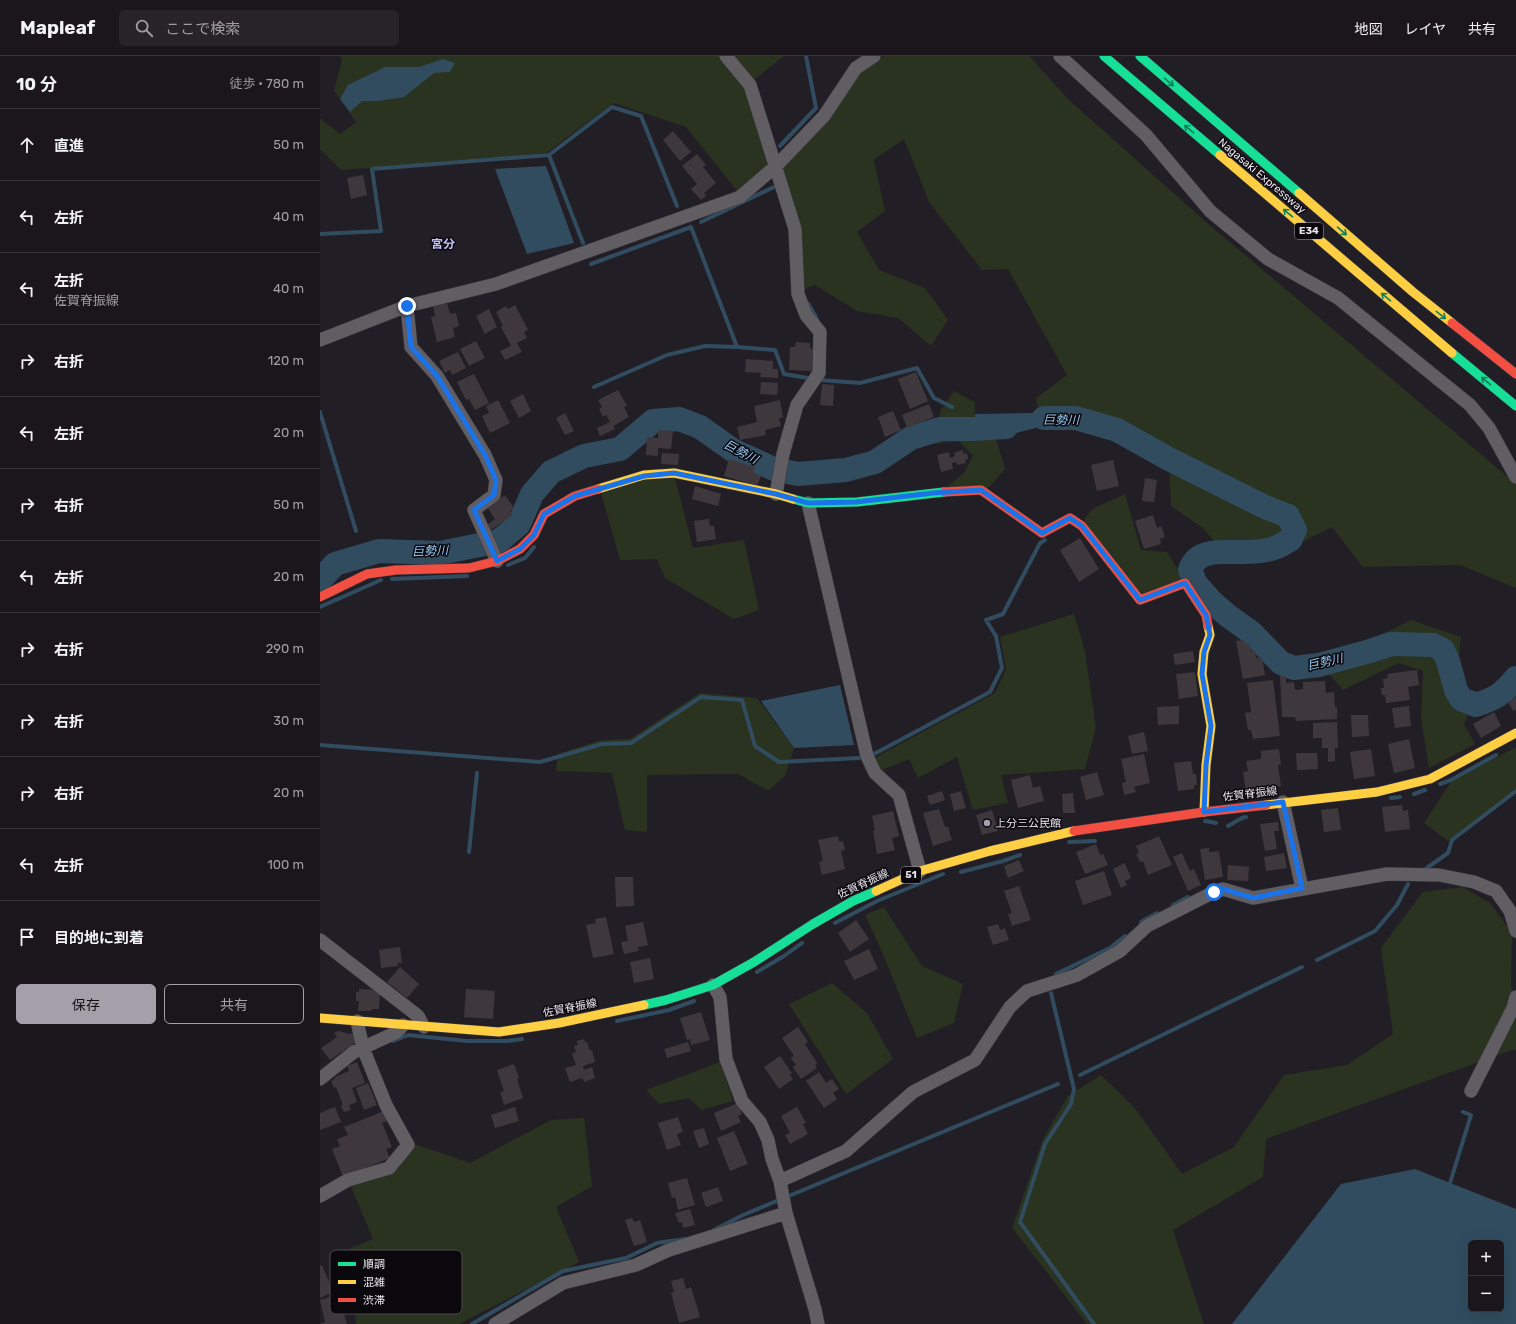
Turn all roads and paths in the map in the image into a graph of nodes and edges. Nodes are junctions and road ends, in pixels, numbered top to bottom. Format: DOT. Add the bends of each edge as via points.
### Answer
graph roads {
  1 [pos="726,56"];
  2 [pos="874,56"];
  3 [pos="1060,56"];
  4 [pos="1104,56"];
  5 [pos="1140,56"];
  6 [pos="776,166"];
  7 [pos="407,306"];
  8 [pos="320,340"];
  9 [pos="1516,374"];
  10 [pos="1516,406"];
  11 [pos="1516,477"];
  12 [pos="777,490"];
  13 [pos="808,503"];
  14 [pos="497,561"];
  15 [pos="320,597"];
  16 [pos="1516,733"];
  17 [pos="1283,802"];
  18 [pos="1204,812"];
  19 [pos="920,871"];
  20 [pos="1302,888"];
  21 [pos="1516,931"];
  22 [pos="320,940"];
  23 [pos="713,985"];
  24 [pos="1516,997"];
  25 [pos="320,1018"];
  26 [pos="357,1021"];
  27 [pos="403,1025"];
  28 [pos="424,1027"];
  29 [pos="363,1048"];
  30 [pos="320,1079"];
  31 [pos="1470,1091"];
  32 [pos="781,1186"];
  33 [pos="320,1196"];
  34 [pos="786,1210"];
  35 [pos="495,1324"];
  36 [pos="818,1324"];
  1 -- 6 [label="street" via="750,86"];
  2 -- 6 [label="street" via="856,68 824,116"];
  3 -- 11 [label="street" via="1146,135 1210,212 1268,259 1338,298 1470,405 1489,428"];
  10 -- 4 [label="main road, Nagasaki Expressway / E34, one-way"];
  5 -- 9 [label="main road, Nagasaki Expressway / E34, one-way" via="1413,292"];
  6 -- 7 [label="street" via="740,197 496,284"];
  6 -- 12 [label="street" via="795,229 798,294 806,315 820,332 819,373 797,405 783,454"];
  7 -- 8 [label="street"];
  7 -- 14 [label="street" via="411,347 437,376 485,455 496,480 494,495 474,510"];
  12 -- 13 [label="main road"];
  12 -- 14 [label="main road" via="674,473 644,476 575,496 544,514 534,535 520,549"];
  13 -- 18 [label="main road" via="856,502 981,490 1042,533 1070,518 1082,526 1140,600 1185,583 1206,615 1210,635 1204,652 1202,674 1211,726"];
  13 -- 19 [label="street" via="866,756 875,774 899,795"];
  14 -- 15 [label="main road" via="470,568 396,570 366,574"];
  16 -- 17 [label="main road, 佐賀脊振線 / 51" via="1430,780 1377,792"];
  17 -- 18 [label="main road, 佐賀脊振線 / 51"];
  17 -- 20 [label="street"];
  18 -- 19 [label="main road, 佐賀脊振線 / 51" via="1070,832"];
  19 -- 23 [label="main road, 佐賀脊振線 / 51" via="853,901"];
  20 -- 21 [label="street" via="1387,874 1439,875 1474,882 1496,891 1510,911"];
  20 -- 32 [label="street" via="1253,898 1223,889 1214,892 1147,926 1120,951 1077,975 1028,991 1010,1007 975,1060 913,1092 846,1151"];
  22 -- 28 [label="street" via="418,1016"];
  23 -- 28 [label="main road, 佐賀脊振線 / 51" via="666,1000 559,1023 499,1032"];
  23 -- 32 [label="street" via="720,997 726,1059 742,1101 760,1122 768,1140"];
  24 -- 31 [label="street" via="1513,1008"];
  25 -- 26 [label="main road, 佐賀脊振線 / 51"];
  26 -- 27 [label="main road, 佐賀脊振線 / 51"];
  26 -- 29 [label="street"];
  27 -- 28 [label="main road, 佐賀脊振線 / 51"];
  27 -- 29 [label="street" via="397,1032"];
  29 -- 30 [label="street" via="354,1052"];
  29 -- 33 [label="street" via="386,1105 408,1145 389,1168 348,1180"];
  32 -- 34 [label="street"];
  34 -- 35 [label="street" via="669,1250 636,1265 563,1283"];
  34 -- 36 [label="street"];
}
